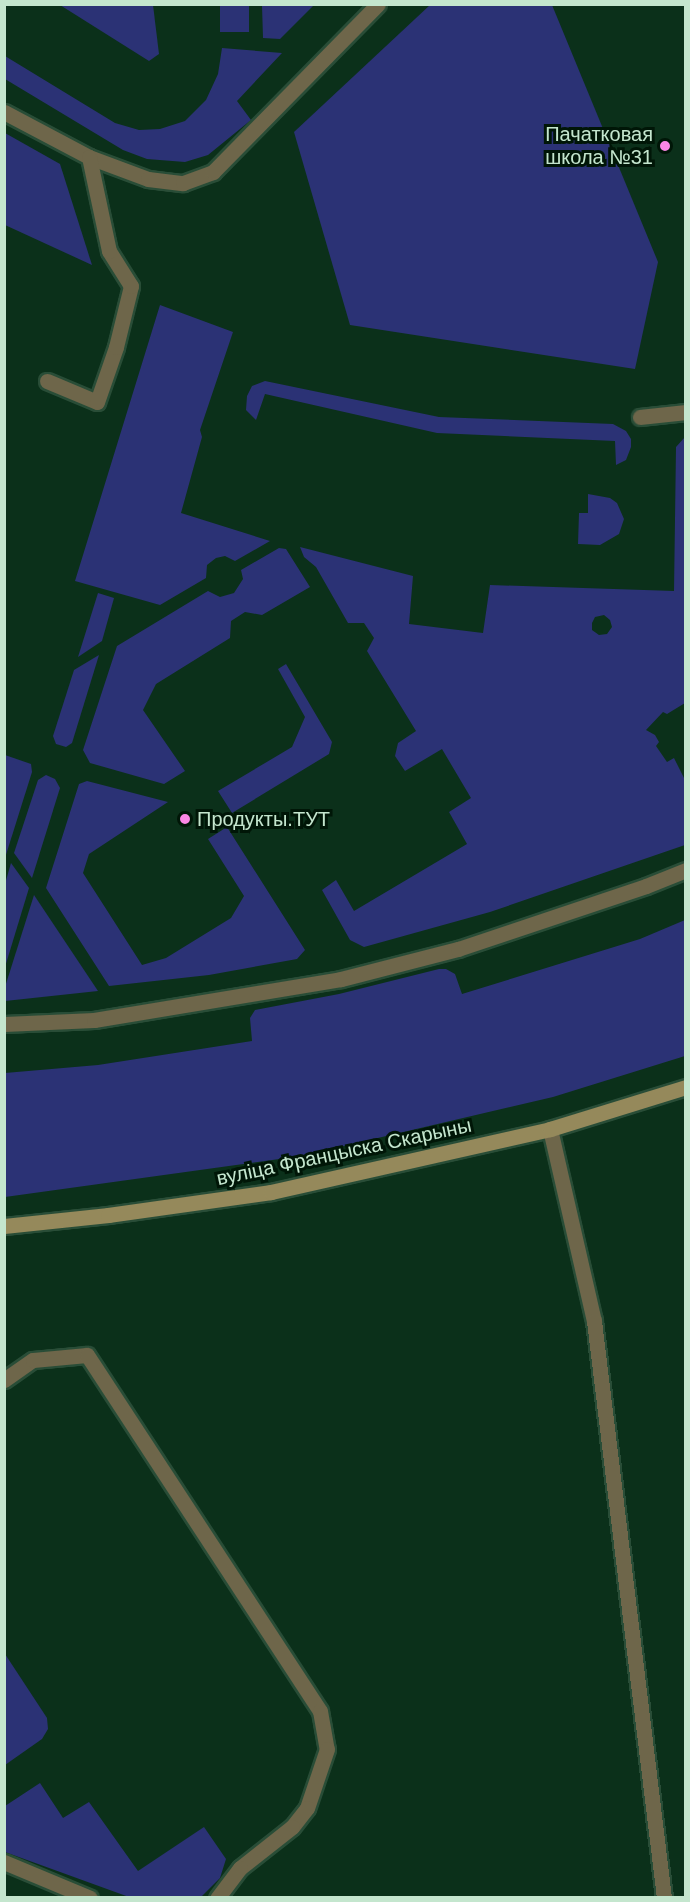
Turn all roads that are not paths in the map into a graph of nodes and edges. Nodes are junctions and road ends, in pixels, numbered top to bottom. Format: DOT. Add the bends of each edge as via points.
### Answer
graph roads {
  1 [pos="378,4"];
  2 [pos="4,112"];
  3 [pos="89,157"];
  4 [pos="46,381"];
  5 [pos="686,412"];
  6 [pos="640,417"];
  7 [pos="686,870"];
  8 [pos="4,1024"];
  9 [pos="686,1087"];
  10 [pos="550,1129"];
  11 [pos="4,1226"];
  12 [pos="4,1380"];
  13 [pos="4,1862"];
  14 [pos="90,1898"];
  15 [pos="217,1898"];
  16 [pos="664,1898"];
  1 -- 3 [label="lane" via="213,172 183,183 148,179"];
  2 -- 3 [label="lane"];
  3 -- 4 [label="lane" via="109,251 131,286 97,402"];
  5 -- 6 [label="lane"];
  7 -- 8 [label="lane" via="458,949 341,979 94,1020"];
  9 -- 10 [label="main road, вуліца Францыска Скарыны"];
  10 -- 11 [label="main road, вуліца Францыска Скарыны" via="271,1192"];
  10 -- 16 [label="lane" via="594,1321"];
  12 -- 15 [label="lane" via="33,1360 87,1355 320,1711 327,1749 308,1808 292,1827 240,1868"];
  13 -- 14 [label="lane"];
}
